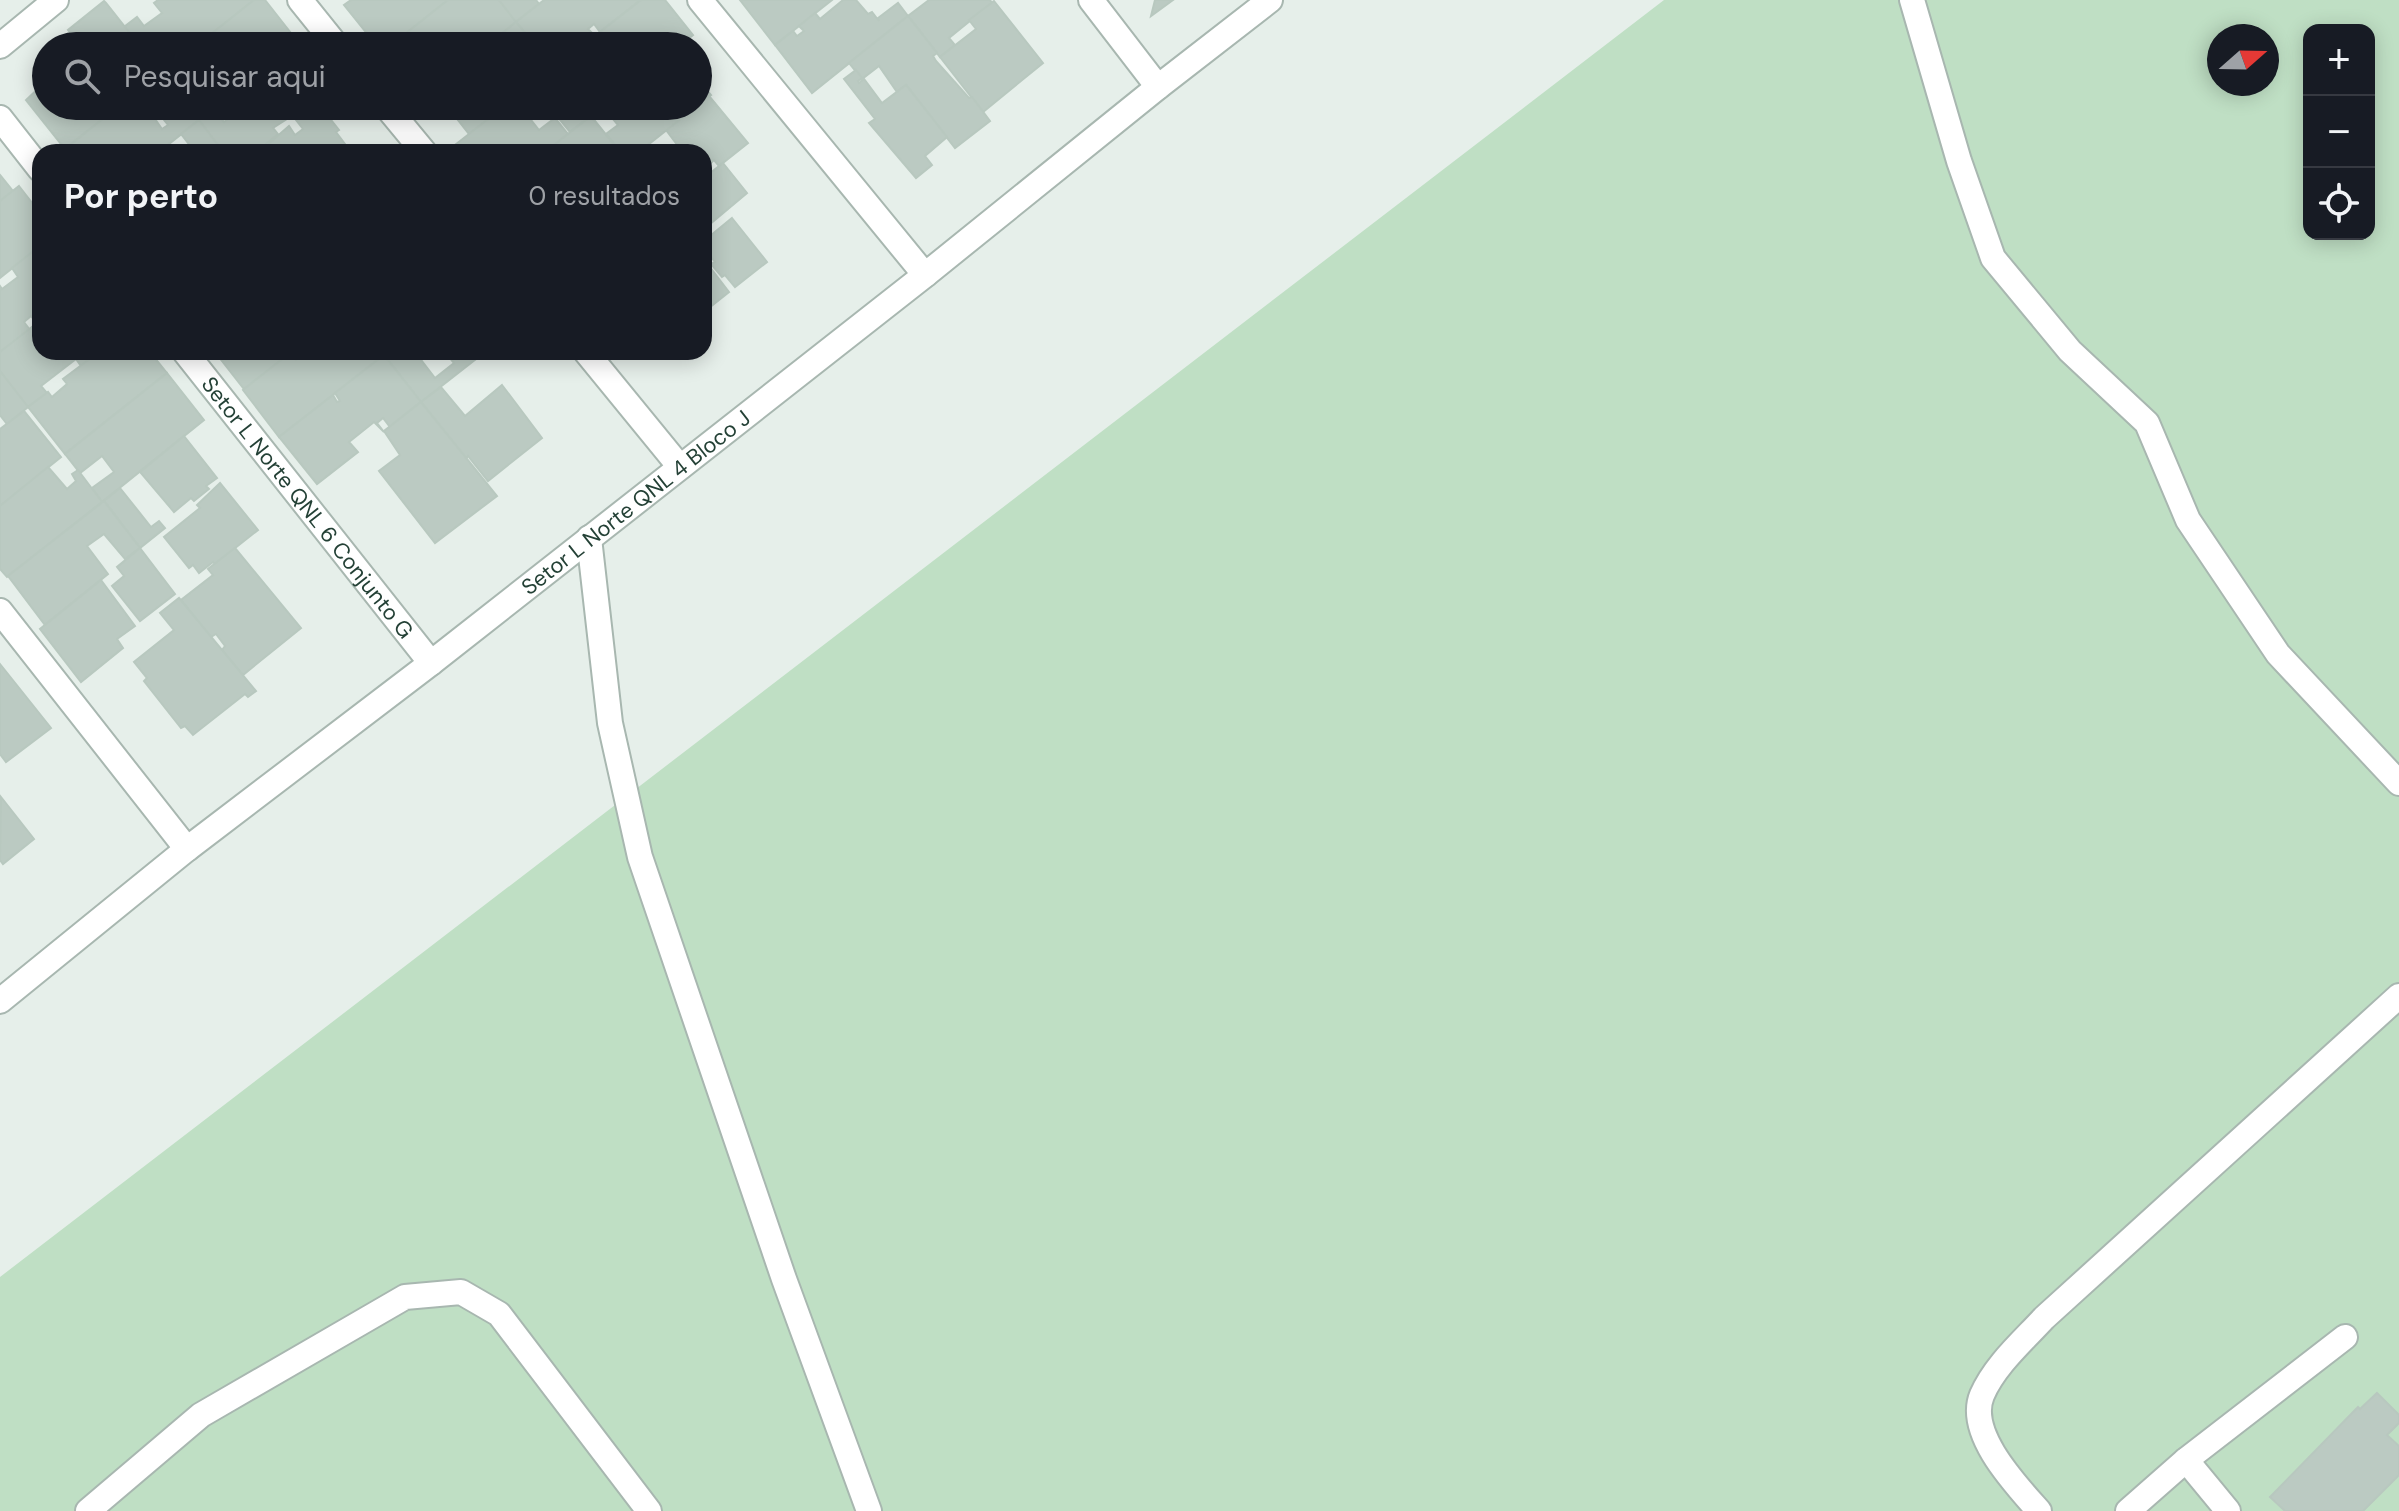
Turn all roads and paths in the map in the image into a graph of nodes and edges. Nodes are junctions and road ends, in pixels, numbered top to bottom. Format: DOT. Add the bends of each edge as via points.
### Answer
graph roads {
  1 [pos="56,0"];
  2 [pos="300,0"];
  3 [pos="700,0"];
  4 [pos="1091,0"];
  5 [pos="1270,0"];
  6 [pos="1912,0"];
  7 [pos="326,32"];
  8 [pos="0,46"];
  9 [pos="1158,87"];
  10 [pos="0,118"];
  11 [pos="398,120"];
  12 [pos="417,144"];
  13 [pos="32,159"];
  14 [pos="925,275"];
  15 [pos="191,360"];
  16 [pos="593,360"];
  17 [pos="680,467"];
  18 [pos="589,538"];
  19 [pos="0,611"];
  20 [pos="431,663"];
  21 [pos="2399,783"];
  22 [pos="187,849"];
  23 [pos="2399,996"];
  24 [pos="0,1001"];
  25 [pos="2345,1337"];
  26 [pos="2186,1460"];
  27 [pos="88,1511"];
  28 [pos="649,1511"];
  29 [pos="869,1511"];
  30 [pos="2039,1511"];
  31 [pos="2128,1511"];
  32 [pos="2228,1511"];
  1 -- 8 [label="street"];
  2 -- 7 [label="street"];
  3 -- 14 [label="street"];
  4 -- 9 [label="street"];
  5 -- 9 [label="street, Setor L Norte QNL 4 Bloco J"];
  6 -- 21 [label="street" via="1993,258 2070,351 2147,423 2188,520 2278,654"];
  9 -- 14 [label="street, Setor L Norte QNL 4 Bloco J"];
  10 -- 13 [label="street"];
  11 -- 12 [label="street"];
  14 -- 17 [label="street, Setor L Norte QNL 4 Bloco J"];
  15 -- 20 [label="street, Setor L Norte QNL 6 Conjunto G"];
  16 -- 17 [label="street"];
  17 -- 18 [label="street, Setor L Norte QNL 4 Bloco J"];
  18 -- 20 [label="street, Setor L Norte QNL 4 Bloco J"];
  18 -- 29 [label="street" via="610,723 640,857"];
  19 -- 22 [label="street"];
  20 -- 22 [label="street, Setor L Norte QNL 4 Bloco J"];
  22 -- 24 [label="street, Setor L Norte QNL 4 Bloco J"];
  23 -- 30 [label="street" via="2044,1318 1995,1371 1981,1397 1979,1420 2009,1478"];
  25 -- 26 [label="street"];
  26 -- 31 [label="street"];
  26 -- 32 [label="street"];
  27 -- 28 [label="street" via="201,1415 405,1297 461,1292 499,1314"];
}
